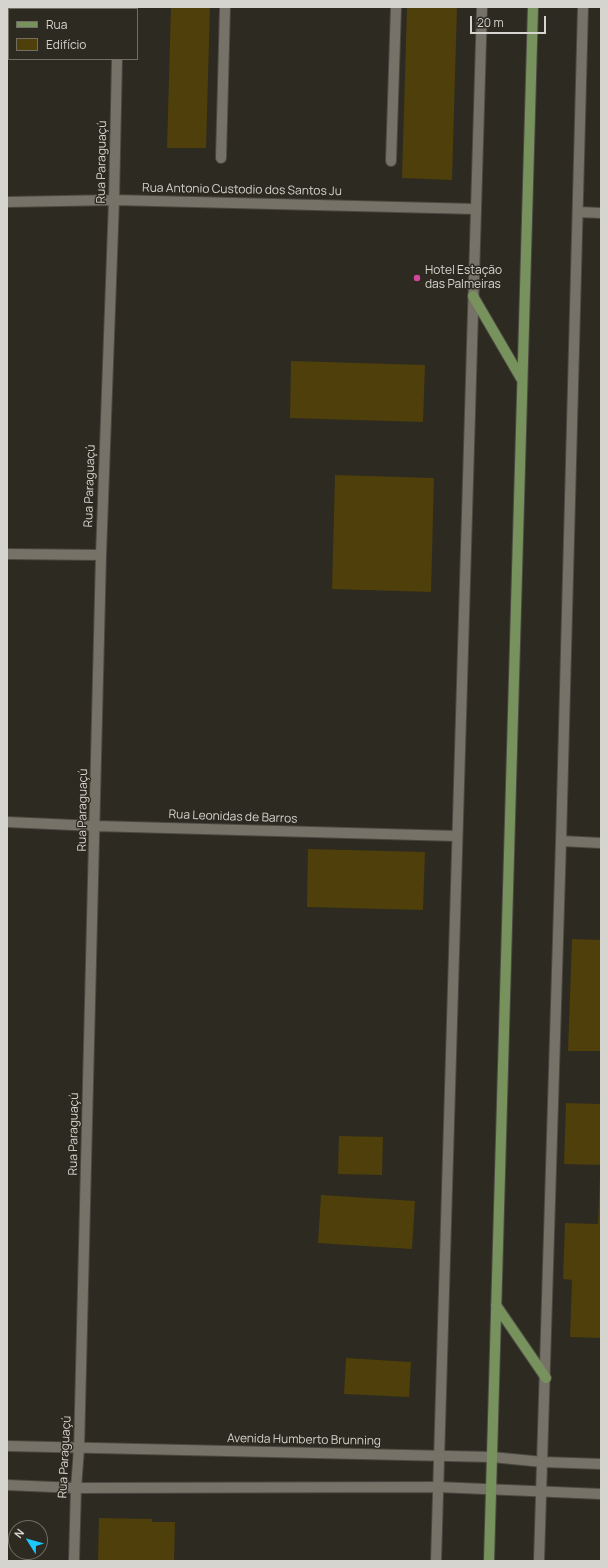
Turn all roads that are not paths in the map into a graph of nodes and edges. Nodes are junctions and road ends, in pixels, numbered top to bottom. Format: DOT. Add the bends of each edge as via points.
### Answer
graph roads {
  1 [pos="225,7"];
  2 [pos="396,7"];
  3 [pos="482,7"];
  4 [pos="533,7"];
  5 [pos="583,7"];
  6 [pos="117,60"];
  7 [pos="221,158"];
  8 [pos="391,161"];
  9 [pos="114,200"];
  10 [pos="7,202"];
  11 [pos="476,209"];
  12 [pos="578,212"];
  13 [pos="601,213"];
  14 [pos="473,296"];
  15 [pos="522,380"];
  16 [pos="7,554"];
  17 [pos="101,555"];
  18 [pos="7,822"];
  19 [pos="95,826"];
  20 [pos="457,836"];
  21 [pos="561,841"];
  22 [pos="601,843"];
  23 [pos="496,1305"];
  24 [pos="546,1378"];
  25 [pos="7,1446"];
  26 [pos="79,1448"];
  27 [pos="439,1456"];
  28 [pos="492,1457"];
  29 [pos="543,1462"];
  30 [pos="601,1464"];
  31 [pos="7,1485"];
  32 [pos="438,1487"];
  33 [pos="76,1488"];
  34 [pos="492,1489"];
  35 [pos="542,1492"];
  36 [pos="601,1494"];
  37 [pos="74,1561"];
  38 [pos="436,1561"];
  39 [pos="489,1561"];
  40 [pos="539,1561"];
  1 -- 7 [label="street"];
  2 -- 8 [label="street"];
  3 -- 11 [label="street"];
  4 -- 15 [label="main road"];
  5 -- 12 [label="street"];
  6 -- 9 [label="street, Rua Paraguaçú"];
  9 -- 10 [label="street, Rua Antonio Custodio dos Santos Ju"];
  9 -- 11 [label="street, Rua Antonio Custodio dos Santos Ju"];
  9 -- 17 [label="street, Rua Paraguaçú"];
  11 -- 14 [label="street"];
  12 -- 13 [label="street"];
  12 -- 21 [label="street"];
  14 -- 15 [label="main road"];
  14 -- 20 [label="street"];
  15 -- 23 [label="main road"];
  16 -- 17 [label="street"];
  17 -- 19 [label="street, Rua Paraguaçú"];
  18 -- 19 [label="street, Rua Leonidas de Barros"];
  19 -- 20 [label="street, Rua Leonidas de Barros"];
  19 -- 26 [label="street, Rua Paraguaçú"];
  20 -- 27 [label="street"];
  21 -- 22 [label="street"];
  21 -- 24 [label="street"];
  23 -- 24 [label="main road"];
  23 -- 28 [label="main road"];
  24 -- 29 [label="street"];
  25 -- 26 [label="street, Avenida Humberto Brunning"];
  26 -- 27 [label="street, Avenida Humberto Brunning"];
  26 -- 33 [label="street, Rua Paraguaçú"];
  27 -- 28 [label="street, Avenida Humberto Brunning"];
  27 -- 32 [label="street"];
  28 -- 29 [label="street, Avenida Humberto Brunning"];
  28 -- 34 [label="main road"];
  29 -- 30 [label="street, Avenida Humberto Brunning"];
  29 -- 35 [label="street"];
  31 -- 33 [label="street"];
  32 -- 33 [label="street"];
  32 -- 34 [label="street"];
  32 -- 38 [label="street"];
  33 -- 37 [label="street, Rua Paraguaçú"];
  34 -- 35 [label="street"];
  34 -- 39 [label="main road"];
  35 -- 36 [label="street"];
  35 -- 40 [label="street"];
}
